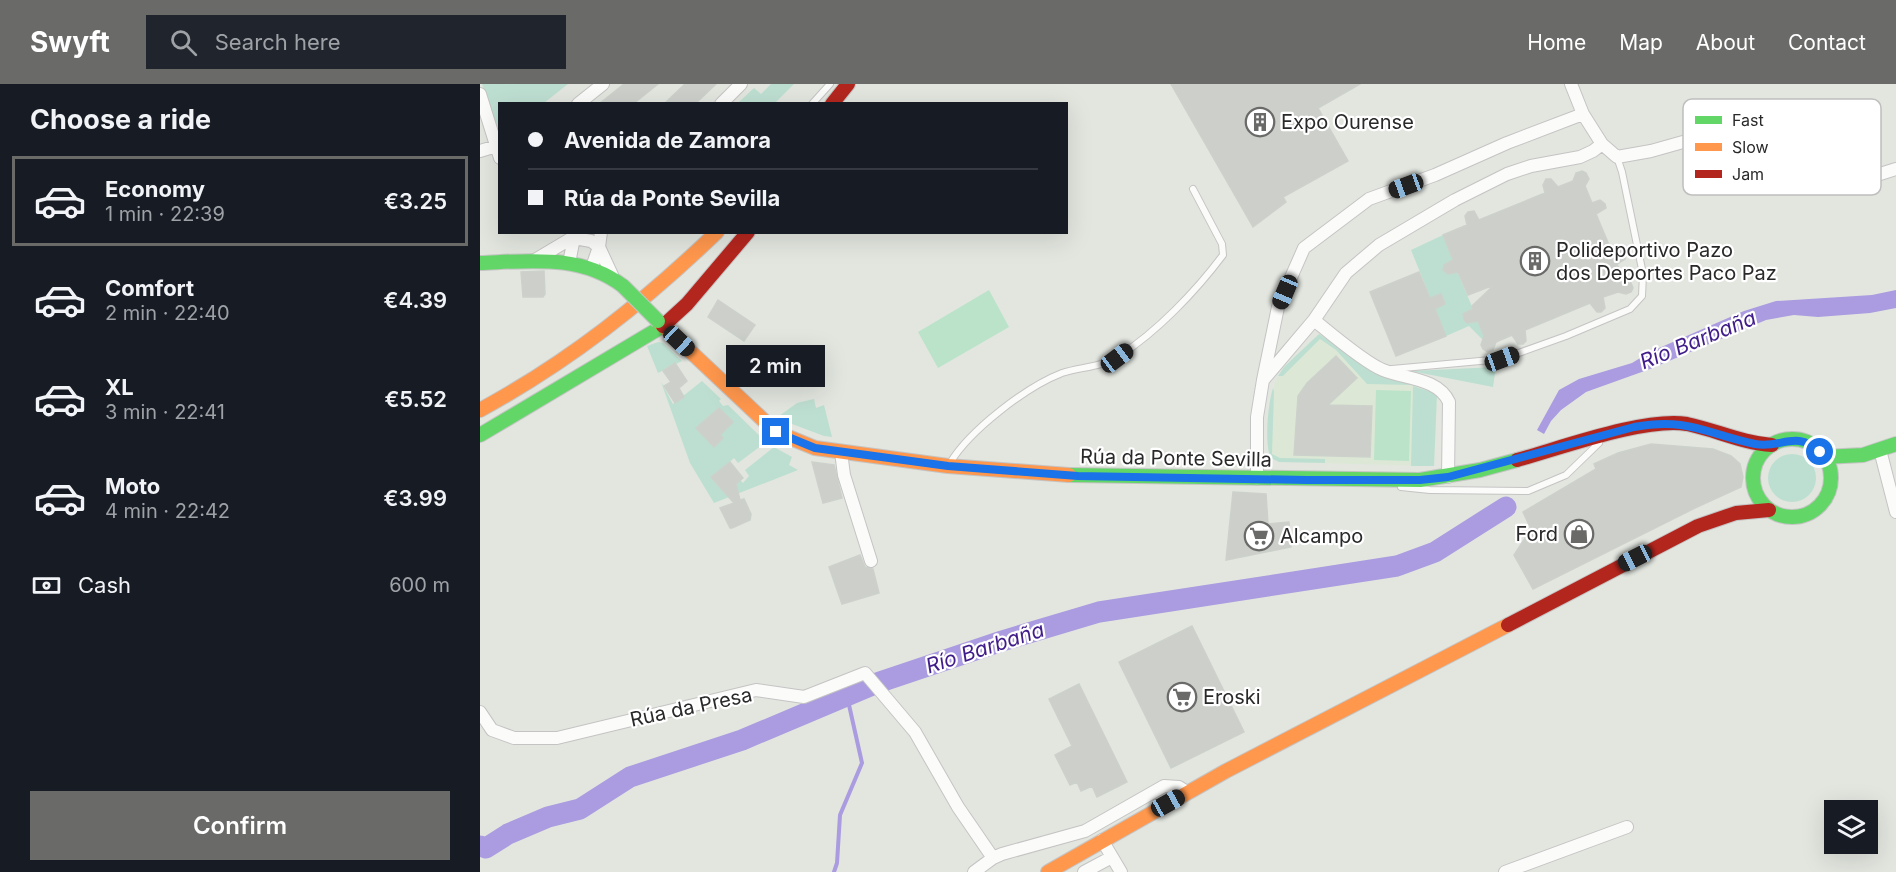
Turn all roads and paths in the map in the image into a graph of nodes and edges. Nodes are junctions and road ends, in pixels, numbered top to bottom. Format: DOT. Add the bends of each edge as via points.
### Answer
graph roads {
  1 [pos="603,84"];
  2 [pos="830,84"];
  3 [pos="848,84"];
  4 [pos="859,84"];
  5 [pos="1571,84"];
  6 [pos="736,86"];
  7 [pos="480,94"];
  8 [pos="580,102"];
  9 [pos="723,102"];
  10 [pos="814,102"];
  11 [pos="834,102"];
  12 [pos="846,102"];
  13 [pos="1583,114"];
  14 [pos="1683,142"];
  15 [pos="1602,144"];
  16 [pos="498,150"];
  17 [pos="480,151"];
  18 [pos="1617,157"];
  19 [pos="1896,169"];
  20 [pos="1881,175"];
  21 [pos="1193,189"];
  22 [pos="601,234"];
  23 [pos="715,234"];
  24 [pos="746,234"];
  25 [pos="577,235"];
  26 [pos="699,236"];
  27 [pos="599,247"];
  28 [pos="531,262"];
  29 [pos="480,263"];
  30 [pos="569,263"];
  31 [pos="684,264"];
  32 [pos="592,267"];
  33 [pos="612,274"];
  34 [pos="1314,320"];
  35 [pos="660,323"];
  36 [pos="1381,370"];
  37 [pos="1263,380"];
  38 [pos="480,410"];
  39 [pos="1608,434"];
  40 [pos="480,435"];
  41 [pos="1726,436"];
  42 [pos="1896,444"];
  43 [pos="1772,445"];
  44 [pos="1880,450"];
  45 [pos="841,452"];
  46 [pos="1863,455"];
  47 [pos="1824,457"];
  48 [pos="1756,464"];
  49 [pos="948,466"];
  50 [pos="1448,477"];
  51 [pos="1257,479"];
  52 [pos="1364,480"];
  53 [pos="1830,483"];
  54 [pos="1754,485"];
  55 [pos="1769,510"];
  56 [pos="1896,512"];
  57 [pos="1709,521"];
  58 [pos="871,561"];
  59 [pos="480,712"];
  60 [pos="1187,792"];
  61 [pos="1628,828"];
  62 [pos="1102,840"];
  63 [pos="1112,856"];
  64 [pos="993,858"];
  65 [pos="974,872"];
  66 [pos="1048,872"];
  67 [pos="1084,872"];
  68 [pos="1121,872"];
  69 [pos="1505,872"];
  1 -- 8 [label="street"];
  2 -- 10 [label="lane"];
  3 -- 11 [label="main road"];
  4 -- 12 [label="main road"];
  5 -- 13 [label="street"];
  6 -- 9 [label="street"];
  7 -- 16 [label="street"];
  13 -- 15 [label="street"];
  13 -- 37 [label="street" via="1369,199 1304,248 1278,307"];
  14 -- 18 [label="street"];
  15 -- 18 [label="street"];
  15 -- 34 [label="street" via="1580,157 1507,174 1399,232 1346,273"];
  16 -- 17 [label="street"];
  18 -- 36 [label="lane" via="1643,274 1644,288 1638,303 1622,313 1502,359"];
  19 -- 20 [label="street"];
  21 -- 49 [label="lane" via="1222,244 1223,255 1207,277 1146,336 1117,358 1064,373 1030,388 960,446"];
  22 -- 27 [label="street"];
  23 -- 31 [label="main road"];
  24 -- 35 [label="main road" via="687,304"];
  25 -- 27 [label="street"];
  25 -- 28 [label="street"];
  25 -- 30 [label="street"];
  26 -- 31 [label="lane"];
  27 -- 32 [label="street"];
  27 -- 33 [label="street"];
  28 -- 29 [label="main road"];
  28 -- 30 [label="main road"];
  30 -- 32 [label="main road"];
  31 -- 38 [label="main road" via="589,343"];
  32 -- 33 [label="main road"];
  33 -- 35 [label="main road, Rúa da Ponte Sevilla, bridge"];
  34 -- 36 [label="street"];
  34 -- 37 [label="street"];
  35 -- 40 [label="main road"];
  35 -- 45 [label="main road, Rúa da Ponte Sevilla" via="776,432 815,448"];
  36 -- 50 [label="street" via="1426,382 1445,394 1449,402"];
  37 -- 51 [label="street" via="1257,417"];
  39 -- 41 [label="main road, Rúa da Ponte Sevilla" via="1670,423"];
  39 -- 50 [label="main road, Rúa da Ponte Sevilla"];
  39 -- 52 [label="lane" via="1566,475 1528,491 1415,489"];
  41 -- 43 [label="main road, Rúa da Ponte Sevilla"];
  41 -- 48 [label="main road, Rúa da Ponte Sevilla"];
  42 -- 44 [label="main road"];
  43 -- 47 [label="main road" via="1797,440 1815,447"];
  43 -- 48 [label="main road"];
  44 -- 46 [label="main road"];
  44 -- 56 [label="street"];
  45 -- 49 [label="main road, Rúa da Ponte Sevilla"];
  45 -- 58 [label="street" via="844,476"];
  46 -- 47 [label="main road"];
  46 -- 53 [label="main road" via="1845,466"];
  47 -- 53 [label="main road"];
  48 -- 54 [label="main road"];
  49 -- 51 [label="main road, Rúa da Ponte Sevilla" via="1078,476"];
  50 -- 52 [label="main road, Rúa da Ponte Sevilla"];
  51 -- 52 [label="main road, Rúa da Ponte Sevilla"];
  53 -- 55 [label="main road" via="1821,503 1809,512 1790,516"];
  54 -- 55 [label="main road"];
  54 -- 57 [label="main road" via="1743,499"];
  55 -- 57 [label="main road"];
  57 -- 60 [label="main road"];
  59 -- 64 [label="street, Rúa da Presa" via="492,730 514,738 557,738 756,690 804,697 865,673 915,732"];
  60 -- 62 [label="main road"];
  60 -- 64 [label="street" via="1164,786 1085,831"];
  61 -- 69 [label="street"];
  62 -- 63 [label="street"];
  62 -- 66 [label="main road"];
  63 -- 67 [label="street"];
  63 -- 68 [label="street"];
  64 -- 65 [label="street"];
}
